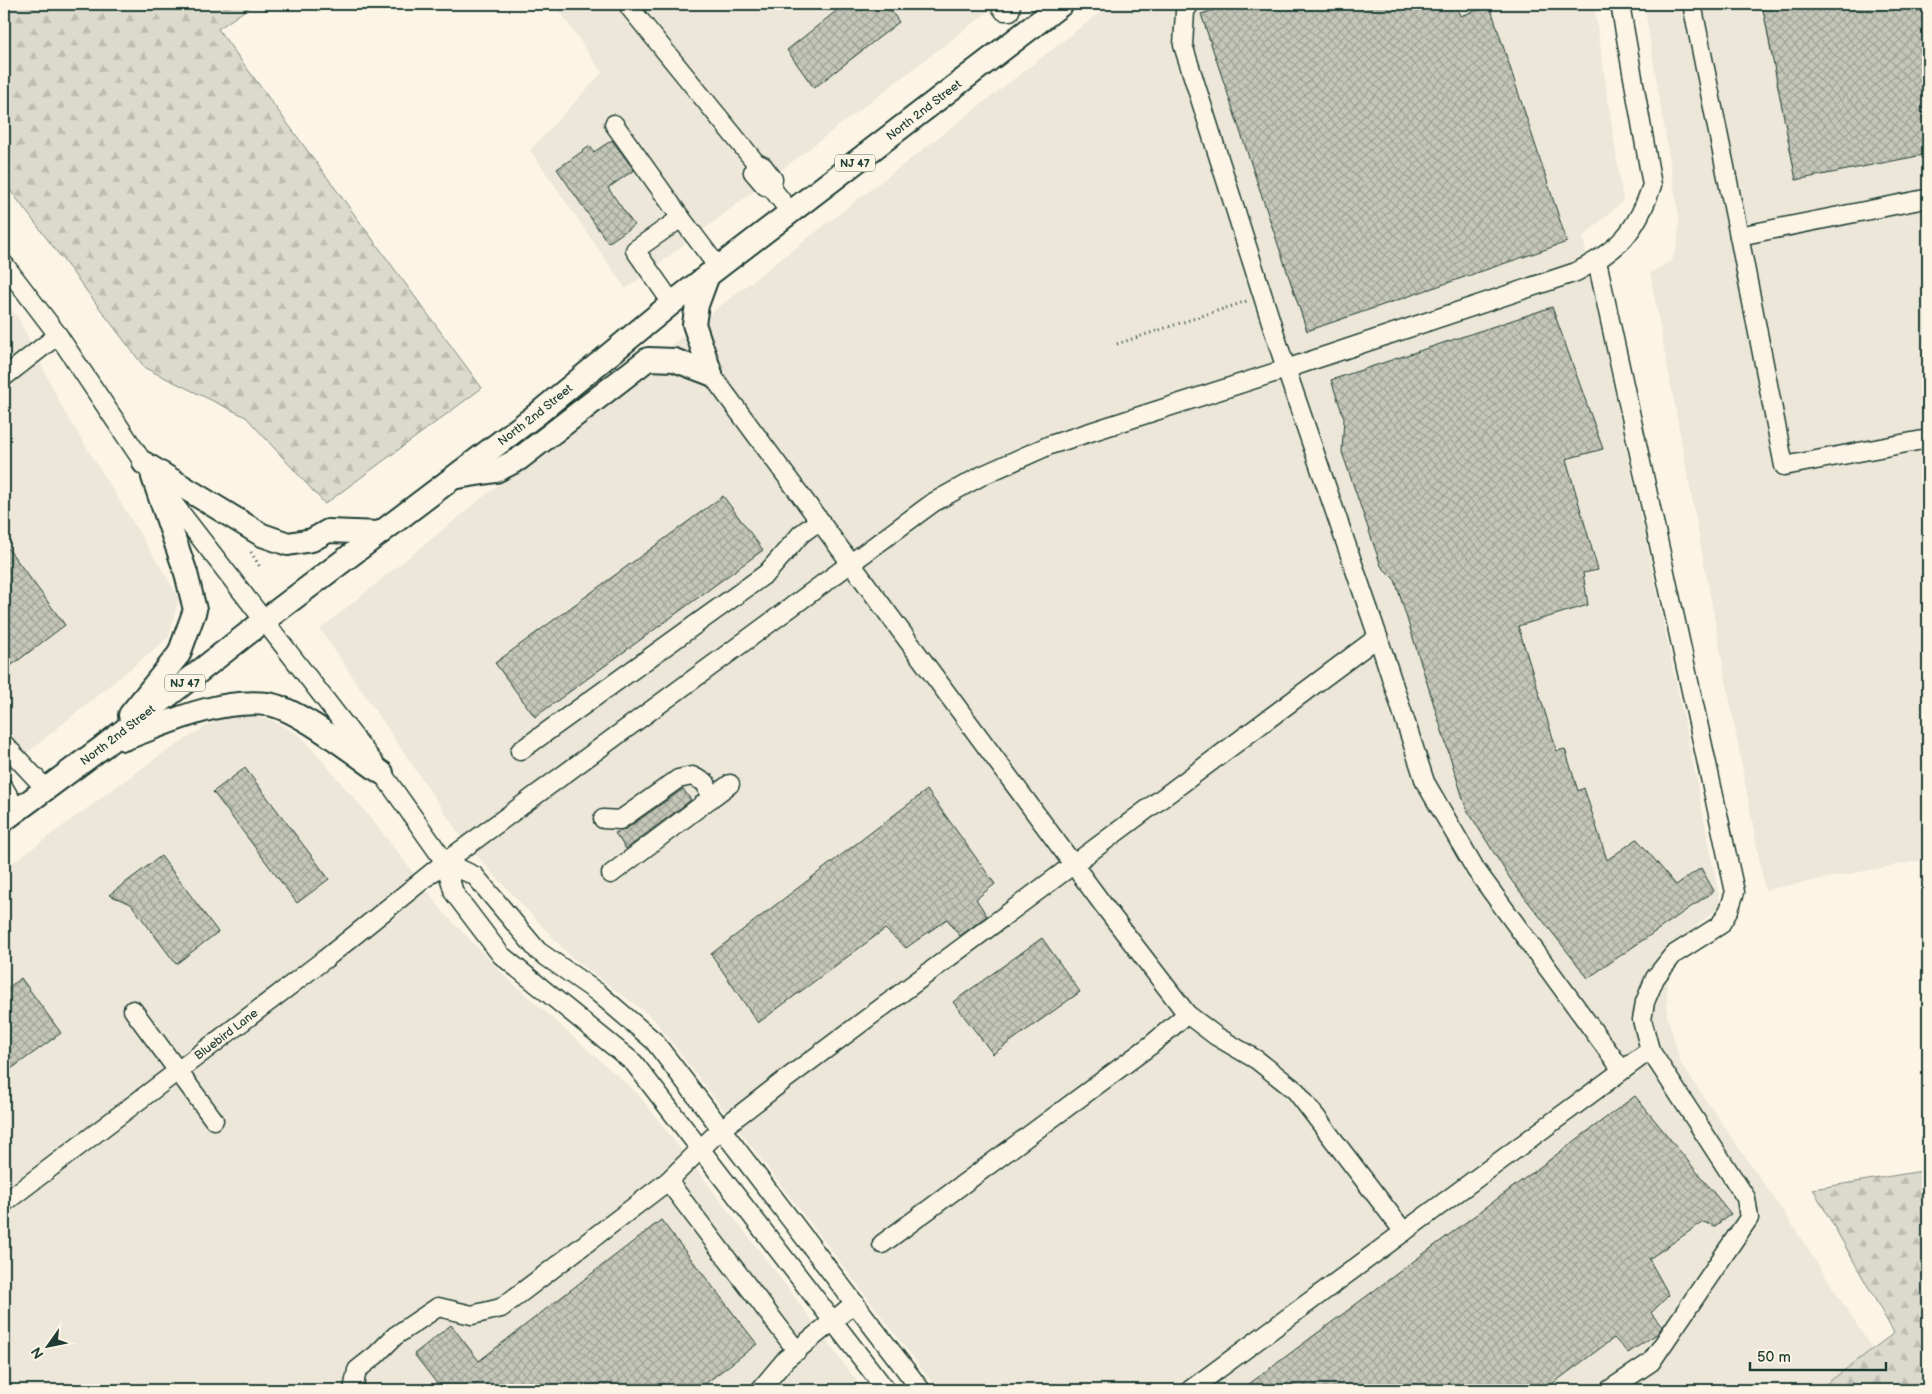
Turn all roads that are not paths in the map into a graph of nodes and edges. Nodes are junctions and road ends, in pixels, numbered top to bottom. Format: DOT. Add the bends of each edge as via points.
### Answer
graph roads {
  1 [pos="630,4"];
  2 [pos="999,4"];
  3 [pos="1011,4"];
  4 [pos="1062,4"];
  5 [pos="1190,4"];
  6 [pos="1620,4"];
  7 [pos="1692,4"];
  8 [pos="614,124"];
  9 [pos="1928,200"];
  10 [pos="790,212"];
  11 [pos="681,218"];
  12 [pos="1739,236"];
  13 [pos="1597,261"];
  14 [pos="4,264"];
  15 [pos="713,271"];
  16 [pos="672,303"];
  17 [pos="58,336"];
  18 [pos="1286,370"];
  19 [pos="711,374"];
  20 [pos="4,377"];
  21 [pos="1928,439"];
  22 [pos="148,470"];
  23 [pos="454,477"];
  24 [pos="820,520"];
  25 [pos="380,533"];
  26 [pos="852,563"];
  27 [pos="265,620"];
  28 [pos="1378,637"];
  29 [pos="4,744"];
  30 [pos="104,746"];
  31 [pos="520,751"];
  32 [pos="382,773"];
  33 [pos="730,784"];
  34 [pos="4,788"];
  35 [pos="46,789"];
  36 [pos="710,799"];
  37 [pos="10,815"];
  38 [pos="603,819"];
  39 [pos="445,862"];
  40 [pos="1074,865"];
  41 [pos="611,874"];
  42 [pos="133,1010"];
  43 [pos="1187,1014"];
  44 [pos="1650,1050"];
  45 [pos="178,1070"];
  46 [pos="1622,1070"];
  47 [pos="214,1120"];
  48 [pos="720,1130"];
  49 [pos="702,1149"];
  50 [pos="668,1181"];
  51 [pos="4,1203"];
  52 [pos="1404,1232"];
  53 [pos="882,1244"];
  54 [pos="855,1303"];
  55 [pos="833,1320"];
  56 [pos="797,1350"];
  57 [pos="353,1390"];
  58 [pos="760,1390"];
  59 [pos="886,1390"];
  60 [pos="921,1390"];
  61 [pos="1190,1390"];
  62 [pos="1609,1390"];
  1 -- 10 [label="street" via="756,163 763,166 773,180 771,187"];
  2 -- 3 [label="street" via="1004,11 1010,11"];
  4 -- 10 [label="main road, North 2nd Street / NJ 47"];
  5 -- 18 [label="street" via="1185,11 1183,45"];
  6 -- 13 [label="street, Bluebird Lane" via="1652,185 1643,212 1634,225 1616,248"];
  7 -- 12 [label="street"];
  8 -- 11 [label="street"];
  9 -- 12 [label="street" via="1925,198"];
  10 -- 15 [label="main road, North 2nd Street / NJ 47"];
  11 -- 15 [label="street"];
  11 -- 16 [label="street" via="635,250"];
  12 -- 21 [label="street" via="1784,466"];
  13 -- 18 [label="street, Bluebird Lane" via="1576,272"];
  13 -- 44 [label="street" via="1735,892 1720,925 1673,955 1655,978 1642,1020"];
  14 -- 17 [label="street"];
  15 -- 16 [label="main road, North 2nd Street / NJ 47"];
  15 -- 19 [label="main road" via="697,305 694,324"];
  16 -- 23 [label="main road, North 2nd Street / NJ 47" via="536,415"];
  17 -- 20 [label="street"];
  17 -- 22 [label="street"];
  18 -- 26 [label="street, Bluebird Lane" via="1050,445 983,475 934,502"];
  18 -- 28 [label="street"];
  19 -- 23 [label="main road" via="674,360 648,359 519,459 496,471"];
  19 -- 24 [label="street"];
  22 -- 25 [label="main road" via="262,535 288,544 312,540 328,531"];
  22 -- 27 [label="street"];
  22 -- 30 [label="main road" via="186,573 195,610 179,654"];
  23 -- 25 [label="main road, North 2nd Street / NJ 47"];
  24 -- 26 [label="street"];
  24 -- 31 [label="street" via="796,539 767,573"];
  25 -- 27 [label="main road, North 2nd Street / NJ 47"];
  26 -- 39 [label="street, Bluebird Lane"];
  26 -- 40 [label="street"];
  27 -- 30 [label="main road, North 2nd Street / NJ 47"];
  27 -- 32 [label="street"];
  28 -- 40 [label="street"];
  28 -- 46 [label="street" via="1425,782 1476,870"];
  29 -- 35 [label="street"];
  30 -- 32 [label="main road" via="210,707 269,704 303,718"];
  30 -- 35 [label="main road, North 2nd Street / NJ 47"];
  32 -- 39 [label="street"];
  33 -- 36 [label="street"];
  34 -- 37 [label="street"];
  35 -- 37 [label="main road, North 2nd Street / NJ 47"];
  36 -- 38 [label="street" via="706,783 692,776 678,779 620,820"];
  36 -- 41 [label="street"];
  39 -- 45 [label="street, Bluebird Lane" via="325,959"];
  39 -- 48 [label="street" via="475,876 538,951 597,992 654,1041"];
  39 -- 49 [label="street" via="454,893 501,955 634,1063"];
  40 -- 43 [label="street"];
  40 -- 48 [label="street"];
  42 -- 45 [label="street"];
  43 -- 52 [label="street" via="1257,1060 1296,1091"];
  43 -- 53 [label="street" via="1151,1045"];
  44 -- 46 [label="street"];
  44 -- 62 [label="street" via="1746,1198 1749,1218 1651,1362"];
  45 -- 47 [label="street"];
  45 -- 51 [label="street, Bluebird Lane"];
  46 -- 52 [label="street"];
  48 -- 49 [label="street"];
  48 -- 54 [label="street"];
  49 -- 50 [label="street"];
  49 -- 55 [label="street"];
  50 -- 56 [label="street"];
  50 -- 57 [label="street" via="501,1308 472,1315 438,1308 395,1336 357,1370"];
  52 -- 61 [label="street"];
  54 -- 55 [label="street"];
  54 -- 60 [label="street"];
  55 -- 56 [label="street"];
  55 -- 59 [label="street"];
  56 -- 58 [label="street"];
}
